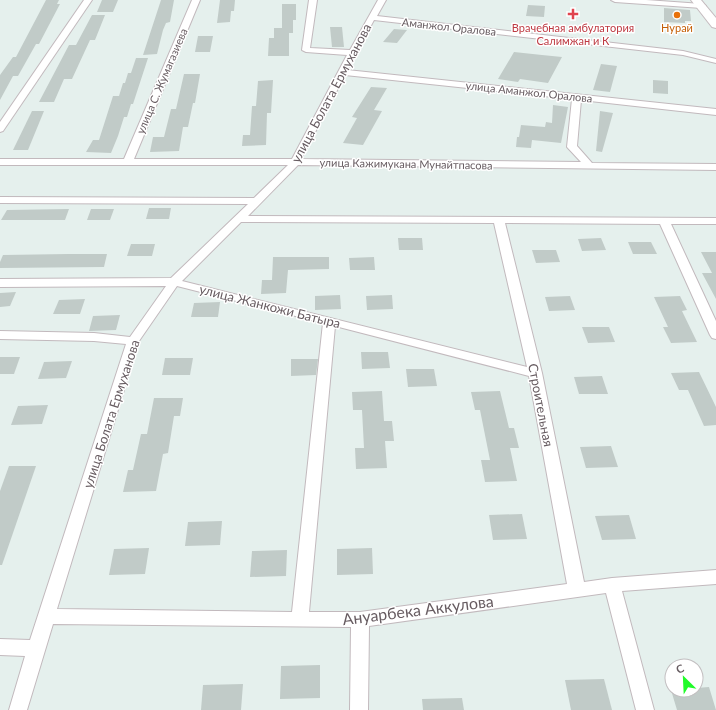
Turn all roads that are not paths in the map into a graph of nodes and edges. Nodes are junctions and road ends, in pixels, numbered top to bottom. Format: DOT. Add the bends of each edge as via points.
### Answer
graph roads {
  1 [pos="88,0"];
  2 [pos="196,0"];
  3 [pos="313,0"];
  4 [pos="382,0"];
  5 [pos="615,0"];
  6 [pos="699,3"];
  7 [pos="372,18"];
  8 [pos="716,25"];
  9 [pos="352,53"];
  10 [pos="716,61"];
  11 [pos="342,72"];
  12 [pos="577,97"];
  13 [pos="716,112"];
  14 [pos="0,128"];
  15 [pos="0,162"];
  16 [pos="128,162"];
  17 [pos="295,162"];
  18 [pos="590,166"];
  19 [pos="716,167"];
  20 [pos="0,200"];
  21 [pos="257,201"];
  22 [pos="239,218"];
  23 [pos="499,220"];
  24 [pos="664,221"];
  25 [pos="716,221"];
  26 [pos="174,282"];
  27 [pos="0,283"];
  28 [pos="329,321"];
  29 [pos="0,335"];
  30 [pos="716,335"];
  31 [pos="133,341"];
  32 [pos="535,373"];
  33 [pos="716,577"];
  34 [pos="612,585"];
  35 [pos="576,590"];
  36 [pos="46,616"];
  37 [pos="300,620"];
  38 [pos="360,620"];
  39 [pos="0,647"];
  40 [pos="36,648"];
  41 [pos="18,710"];
  42 [pos="359,710"];
  43 [pos="645,710"];
  1 -- 14 [label="street"];
  2 -- 16 [label="street, улица С. Жумагазиева"];
  3 -- 9 [label="street" via="306,50"];
  4 -- 7 [label="street, улица Болата Ермуханова"];
  5 -- 6 [label="street"];
  6 -- 8 [label="street"];
  7 -- 9 [label="street, улица Болата Ермуханова"];
  7 -- 10 [label="street, Аманжол Оралова" via="683,53"];
  9 -- 11 [label="street, улица Болата Ермуханова"];
  11 -- 12 [label="street, улица Аманжол Оралова"];
  11 -- 17 [label="street, улица Болата Ермуханова"];
  12 -- 13 [label="street, улица Аманжол Оралова"];
  12 -- 18 [label="street" via="572,147"];
  15 -- 16 [label="street, улица Кажимукана Мунайтпасова"];
  16 -- 17 [label="street, улица Кажимукана Мунайтпасова"];
  17 -- 18 [label="street, улица Кажимукана Мунайтпасова"];
  17 -- 21 [label="street, улица Болата Ермуханова"];
  18 -- 19 [label="street, улица Кажимукана Мунайтпасова"];
  20 -- 21 [label="street"];
  21 -- 22 [label="street, улица Болата Ермуханова"];
  22 -- 23 [label="street"];
  22 -- 26 [label="street, улица Болата Ермуханова"];
  23 -- 24 [label="street"];
  23 -- 32 [label="street, Строительная"];
  24 -- 25 [label="street"];
  24 -- 30 [label="street"];
  26 -- 27 [label="street, улица Жанкожи Батыра"];
  26 -- 28 [label="street, улица Жанкожи Батыра"];
  26 -- 31 [label="street, улица Болата Ермуханова"];
  28 -- 32 [label="street, улица Жанкожи Батыра"];
  28 -- 37 [label="street"];
  29 -- 31 [label="street" via="94,337"];
  31 -- 36 [label="street, улица Болата Ермуханова"];
  32 -- 35 [label="street, Строительная"];
  33 -- 34 [label="street, Ануарбека Аккулова"];
  34 -- 35 [label="street, Ануарбека Аккулова"];
  34 -- 43 [label="street"];
  35 -- 38 [label="street, Ануарбека Аккулова"];
  36 -- 37 [label="street, Ануарбека Аккулова"];
  36 -- 40 [label="street, улица Болата Ермуханова"];
  37 -- 38 [label="street, Ануарбека Аккулова"];
  38 -- 42 [label="street"];
  39 -- 40 [label="street"];
  40 -- 41 [label="street, улица Болата Ермуханова"];
}
